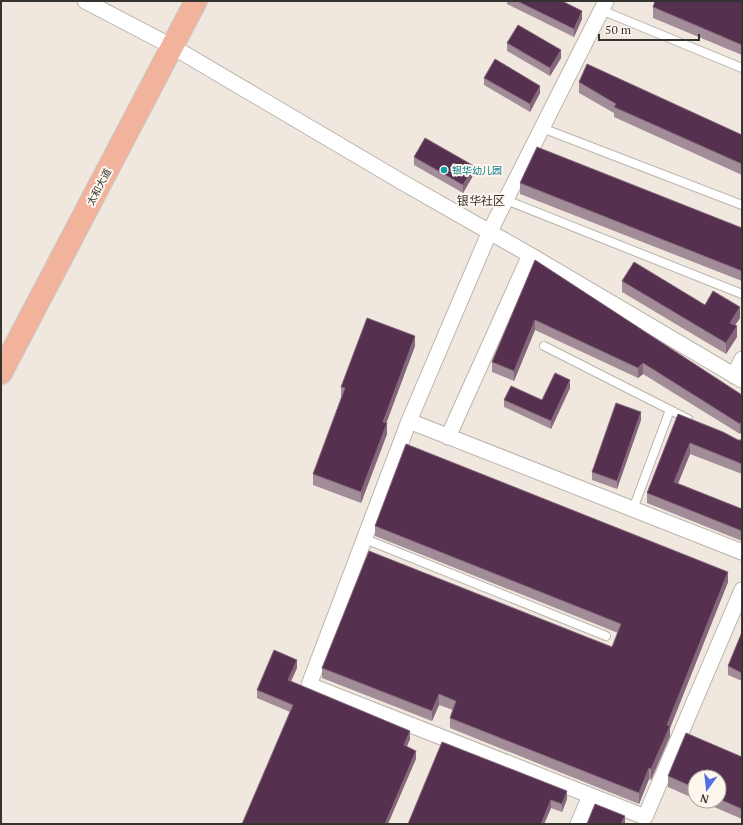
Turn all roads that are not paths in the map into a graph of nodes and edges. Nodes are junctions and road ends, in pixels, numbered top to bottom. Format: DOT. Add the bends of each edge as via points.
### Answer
graph roads {
  1 [pos="85,1"];
  2 [pos="181,1"];
  3 [pos="196,1"];
  4 [pos="604,6"];
  5 [pos="167,44"];
  6 [pos="742,68"];
  7 [pos="542,128"];
  8 [pos="506,200"];
  9 [pos="742,205"];
  10 [pos="490,231"];
  11 [pos="530,255"];
  12 [pos="742,294"];
  13 [pos="1,345"];
  14 [pos="544,346"];
  15 [pos="742,359"];
  16 [pos="1,374"];
  17 [pos="738,378"];
  18 [pos="670,410"];
  19 [pos="409,421"];
  20 [pos="698,424"];
  21 [pos="448,437"];
  22 [pos="633,509"];
  23 [pos="365,539"];
  24 [pos="742,552"];
  25 [pos="742,590"];
  26 [pos="606,636"];
  27 [pos="590,796"];
  28 [pos="578,824"];
  1 -- 5 [label="street"];
  2 -- 5 [label="main road, 太和大道"];
  3 -- 5 [label="main road, 太和大道"];
  4 -- 6 [label="lane"];
  4 -- 7 [label="street"];
  5 -- 10 [label="street"];
  5 -- 13 [label="main road, 太和大道"];
  5 -- 16 [label="main road, 太和大道"];
  7 -- 8 [label="street"];
  7 -- 9 [label="lane"];
  8 -- 10 [label="street"];
  8 -- 12 [label="lane"];
  10 -- 11 [label="street"];
  10 -- 19 [label="street"];
  11 -- 17 [label="street"];
  11 -- 21 [label="street"];
  14 -- 18 [label="lane"];
  15 -- 17 [label="street"];
  18 -- 20 [label="lane"];
  18 -- 22 [label="lane"];
  19 -- 21 [label="street"];
  19 -- 23 [label="street"];
  21 -- 22 [label="street"];
  22 -- 24 [label="street"];
  23 -- 26 [label="lane"];
  23 -- 27 [label="street" via="309,685"];
  25 -- 27 [label="street" via="645,817"];
  27 -- 28 [label="street"];
}
